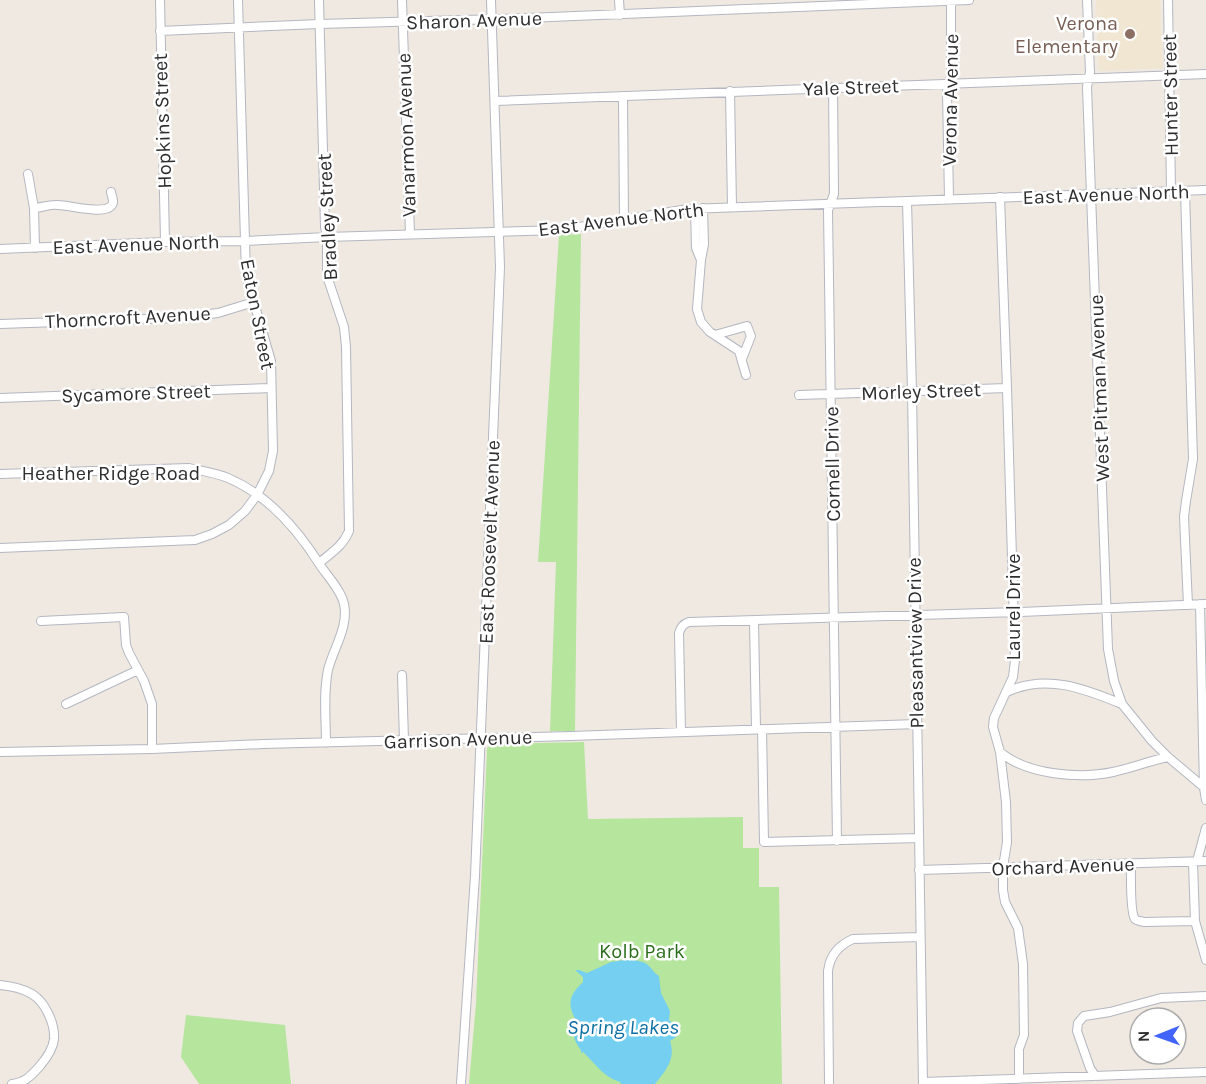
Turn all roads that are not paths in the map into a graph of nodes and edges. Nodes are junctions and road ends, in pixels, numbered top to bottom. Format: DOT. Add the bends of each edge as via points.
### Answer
graph roads {
  1 [pos="160,0"];
  2 [pos="238,0"];
  3 [pos="319,0"];
  4 [pos="402,0"];
  5 [pos="491,0"];
  6 [pos="619,0"];
  7 [pos="969,0"];
  8 [pos="1087,0"];
  9 [pos="1168,0"];
  10 [pos="921,1"];
  11 [pos="951,1"];
  12 [pos="829,3"];
  13 [pos="620,15"];
  14 [pos="492,20"];
  15 [pos="403,22"];
  16 [pos="319,24"];
  17 [pos="240,27"];
  18 [pos="160,31"];
  19 [pos="1206,74"];
  20 [pos="1169,75"];
  21 [pos="1089,79"];
  22 [pos="950,84"];
  23 [pos="833,87"];
  24 [pos="730,91"];
  25 [pos="622,96"];
  26 [pos="495,101"];
  27 [pos="28,174"];
  28 [pos="1206,190"];
  29 [pos="1171,191"];
  30 [pos="1185,191"];
  31 [pos="111,192"];
  32 [pos="1092,194"];
  33 [pos="1000,197"];
  34 [pos="949,199"];
  35 [pos="907,201"];
  36 [pos="830,203"];
  37 [pos="732,207"];
  38 [pos="34,208"];
  39 [pos="699,208"];
  40 [pos="624,220"];
  41 [pos="500,232"];
  42 [pos="410,234"];
  43 [pos="327,237"];
  44 [pos="245,241"];
  45 [pos="165,242"];
  46 [pos="36,248"];
  47 [pos="0,249"];
  48 [pos="254,302"];
  49 [pos="0,324"];
  50 [pos="715,335"];
  51 [pos="742,359"];
  52 [pos="746,375"];
  53 [pos="272,388"];
  54 [pos="1008,388"];
  55 [pos="912,391"];
  56 [pos="831,394"];
  57 [pos="799,395"];
  58 [pos="0,398"];
  59 [pos="0,474"];
  60 [pos="257,495"];
  61 [pos="0,548"];
  62 [pos="319,563"];
  63 [pos="1203,604"];
  64 [pos="1188,605"];
  65 [pos="1107,609"];
  66 [pos="1015,612"];
  67 [pos="915,615"];
  68 [pos="834,618"];
  69 [pos="41,621"];
  70 [pos="754,621"];
  71 [pos="138,670"];
  72 [pos="402,675"];
  73 [pos="1007,692"];
  74 [pos="66,704"];
  75 [pos="1122,704"];
  76 [pos="917,724"];
  77 [pos="835,727"];
  78 [pos="759,729"];
  79 [pos="681,731"];
  80 [pos="481,737"];
  81 [pos="404,740"];
  82 [pos="326,743"];
  83 [pos="152,748"];
  84 [pos="0,752"];
  85 [pos="1000,752"];
  86 [pos="1168,757"];
  87 [pos="1205,789"];
  88 [pos="1206,800"];
  89 [pos="1206,828"];
  90 [pos="919,838"];
  91 [pos="837,841"];
  92 [pos="1199,861"];
  93 [pos="1131,864"];
  94 [pos="1003,867"];
  95 [pos="919,870"];
  96 [pos="1195,921"];
  97 [pos="920,936"];
  98 [pos="1206,960"];
  99 [pos="0,985"];
  100 [pos="1206,996"];
  101 [pos="1206,1072"];
  102 [pos="1095,1076"];
  103 [pos="1019,1079"];
  104 [pos="923,1083"];
  105 [pos="12,1084"];
  106 [pos="461,1084"];
  107 [pos="830,1084"];
  1 -- 18 [label="street, Hopkins Street"];
  2 -- 17 [label="street, Eaton Street"];
  3 -- 16 [label="street, Bradley Street"];
  4 -- 15 [label="street, Vanarmon Avenue"];
  5 -- 14 [label="street, East Roosevelt Avenue"];
  6 -- 13 [label="street"];
  7 -- 11 [label="street, Sharon Avenue"];
  8 -- 21 [label="street, West Pitman Avenue"];
  9 -- 20 [label="street, Hunter Street"];
  10 -- 11 [label="street, Sharon Avenue"];
  10 -- 12 [label="street, Sharon Avenue"];
  11 -- 22 [label="street, Verona Avenue"];
  12 -- 13 [label="street, Sharon Avenue"];
  13 -- 14 [label="street, Sharon Avenue"];
  14 -- 15 [label="street, Sharon Avenue"];
  14 -- 26 [label="street, East Roosevelt Avenue"];
  15 -- 16 [label="street, Sharon Avenue"];
  15 -- 42 [label="street, Vanarmon Avenue"];
  16 -- 17 [label="street, Sharon Avenue"];
  16 -- 43 [label="street, Bradley Street"];
  17 -- 18 [label="street, Sharon Avenue"];
  17 -- 44 [label="street, Eaton Street"];
  18 -- 45 [label="street, Hopkins Street"];
  19 -- 20 [label="street, Yale Street"];
  20 -- 21 [label="street, Yale Street"];
  20 -- 29 [label="street, Hunter Street"];
  21 -- 22 [label="street, Yale Street"];
  21 -- 32 [label="street, West Pitman Avenue"];
  22 -- 23 [label="street, Yale Street"];
  22 -- 34 [label="street, Verona Avenue"];
  23 -- 24 [label="street, Yale Street"];
  23 -- 36 [label="street, Cornell Drive" via="834,194"];
  24 -- 25 [label="street, Yale Street"];
  24 -- 37 [label="street"];
  25 -- 26 [label="street, Yale Street"];
  25 -- 40 [label="street"];
  26 -- 41 [label="street, East Roosevelt Avenue"];
  27 -- 38 [label="street"];
  28 -- 30 [label="street, East Avenue North"];
  29 -- 30 [label="street, East Avenue North"];
  29 -- 32 [label="street, East Avenue North"];
  30 -- 64 [label="street" via="1193,459 1185,501"];
  31 -- 38 [label="street" via="111,207 104,209 54,204"];
  32 -- 33 [label="street, East Avenue North"];
  32 -- 65 [label="street, West Pitman Avenue"];
  33 -- 34 [label="street, East Avenue North"];
  33 -- 54 [label="street, Laurel Drive"];
  34 -- 35 [label="street, East Avenue North"];
  35 -- 36 [label="street, East Avenue North"];
  35 -- 55 [label="street, Pleasantview Drive"];
  36 -- 37 [label="street, East Avenue North"];
  36 -- 56 [label="street, Cornell Drive"];
  37 -- 39 [label="street, East Avenue North"];
  38 -- 46 [label="street"];
  39 -- 40 [label="street, East Avenue North"];
  39 -- 50 [label="street" via="696,248 701,260 697,309 701,322"];
  40 -- 41 [label="street, East Avenue North" via="561,230"];
  41 -- 42 [label="street, East Avenue North"];
  41 -- 80 [label="street, East Roosevelt Avenue"];
  42 -- 43 [label="street, East Avenue North"];
  43 -- 44 [label="street, East Avenue North"];
  43 -- 62 [label="street, Bradley Street" via="327,276 344,327 346,347 349,531 339,547"];
  44 -- 45 [label="street, East Avenue North"];
  44 -- 48 [label="street, Eaton Street" via="246,275"];
  45 -- 46 [label="street, East Avenue North"];
  46 -- 47 [label="street, East Avenue North"];
  48 -- 49 [label="street, Thorncroft Avenue" via="218,313 177,318"];
  48 -- 53 [label="street, Eaton Street" via="271,361"];
  50 -- 51 [label="street" via="739,351"];
  50 -- 51 [label="street" via="747,326 751,336"];
  51 -- 52 [label="street"];
  53 -- 58 [label="street, Sycamore Street"];
  53 -- 60 [label="street, Eaton Street" via="273,451 269,471"];
  54 -- 55 [label="street, Morley Street"];
  54 -- 66 [label="street, Laurel Drive"];
  55 -- 56 [label="street, Morley Street"];
  55 -- 67 [label="street, Pleasantview Drive"];
  56 -- 57 [label="street, Morley Street"];
  56 -- 68 [label="street, Cornell Drive"];
  59 -- 60 [label="street, Heather Ridge Road" via="189,468 230,479"];
  60 -- 61 [label="street, Eaton Street" via="229,525 195,540"];
  60 -- 62 [label="street, Heather Ridge Road" via="292,526"];
  62 -- 82 [label="street, Heather Ridge Road" via="344,604 344,624 326,683"];
  63 -- 64 [label="street"];
  63 -- 87 [label="street"];
  64 -- 65 [label="street"];
  65 -- 66 [label="street"];
  65 -- 75 [label="street, West Pitman Avenue" via="1111,668"];
  66 -- 67 [label="street"];
  66 -- 73 [label="street, Laurel Drive" via="1015,660"];
  67 -- 68 [label="street"];
  67 -- 76 [label="street, Pleasantview Drive"];
  68 -- 70 [label="street"];
  68 -- 77 [label="street, Cornell Drive"];
  69 -- 71 [label="street" via="124,617 126,645"];
  70 -- 78 [label="street"];
  70 -- 79 [label="street" via="689,622 680,630"];
  71 -- 74 [label="street"];
  71 -- 83 [label="street" via="152,704"];
  72 -- 81 [label="street"];
  73 -- 75 [label="street" via="1050,683 1085,689"];
  73 -- 85 [label="street, Laurel Drive" via="994,718"];
  75 -- 86 [label="street, West Pitman Avenue"];
  76 -- 77 [label="street, Garrison Avenue"];
  76 -- 90 [label="street, Pleasantview Drive"];
  77 -- 78 [label="street, Garrison Avenue"];
  77 -- 91 [label="street, Cornell Drive"];
  78 -- 79 [label="street, Garrison Avenue"];
  78 -- 91 [label="street" via="764,842"];
  79 -- 80 [label="street, Garrison Avenue"];
  80 -- 81 [label="street, Garrison Avenue"];
  80 -- 106 [label="street, East Roosevelt Avenue"];
  81 -- 82 [label="street, Garrison Avenue"];
  82 -- 83 [label="street, Garrison Avenue"];
  83 -- 84 [label="street, Garrison Avenue"];
  85 -- 86 [label="street" via="1018,764 1082,775 1118,771"];
  85 -- 94 [label="street, Laurel Drive" via="1007,842"];
  86 -- 87 [label="street, West Pitman Avenue"];
  87 -- 88 [label="street"];
  89 -- 92 [label="street"];
  90 -- 91 [label="street"];
  90 -- 95 [label="street, Pleasantview Drive"];
  92 -- 93 [label="street, Orchard Avenue"];
  92 -- 96 [label="street"];
  93 -- 94 [label="street, Orchard Avenue"];
  93 -- 96 [label="street" via="1136,920"];
  94 -- 95 [label="street, Orchard Avenue"];
  94 -- 103 [label="street, Laurel Drive" via="1005,902 1018,928 1023,964 1024,1035"];
  95 -- 97 [label="street, Pleasantview Drive"];
  96 -- 98 [label="street"];
  97 -- 104 [label="street, Pleasantview Drive"];
  97 -- 107 [label="street" via="853,939 837,948 832,956 828,971"];
  99 -- 105 [label="street" via="33,994 47,1011 54,1038 50,1053 33,1074 22,1083"];
  100 -- 102 [label="street" via="1161,998 1084,1016 1077,1031"];
  101 -- 102 [label="street"];
  102 -- 103 [label="street"];
  103 -- 104 [label="street"];
}
